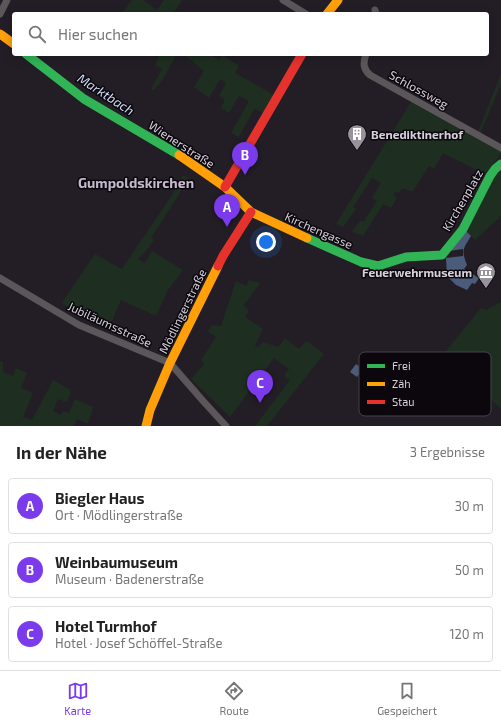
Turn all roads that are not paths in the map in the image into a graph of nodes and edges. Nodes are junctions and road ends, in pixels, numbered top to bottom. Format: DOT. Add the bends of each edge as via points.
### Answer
graph roads {
  1 [pos="8,0"];
  2 [pos="284,0"];
  3 [pos="338,0"];
  4 [pos="303,12"];
  5 [pos="329,12"];
  6 [pos="0,14"];
  7 [pos="0,34"];
  8 [pos="12,43"];
  9 [pos="29,56"];
  10 [pos="301,56"];
  11 [pos="365,56"];
  12 [pos="501,148"];
  13 [pos="501,164"];
  14 [pos="225,187"];
  15 [pos="252,212"];
  16 [pos="378,266"];
  17 [pos="0,278"];
  18 [pos="170,363"];
  19 [pos="146,426"];
  20 [pos="226,426"];
  1 -- 6 [label="street"];
  2 -- 4 [label="street"];
  3 -- 5 [label="street"];
  7 -- 8 [label="street"];
  9 -- 14 [label="street, Wienerstraße" via="84,99 183,157"];
  10 -- 14 [label="street"];
  11 -- 12 [label="street, Schlossweg" via="363,62 365,71 370,75"];
  13 -- 16 [label="street, Kirchenplatz" via="490,176 463,229 442,255 406,257"];
  14 -- 15 [label="street, Wienerstraße"];
  15 -- 16 [label="street, Kirchengasse" via="361,262"];
  15 -- 18 [label="street, Mödlingerstraße" via="223,256"];
  17 -- 18 [label="street, Jubiläumsstraße" via="79,325"];
  18 -- 19 [label="street, Mödlingerstraße"];
  18 -- 20 [label="street"];
}
